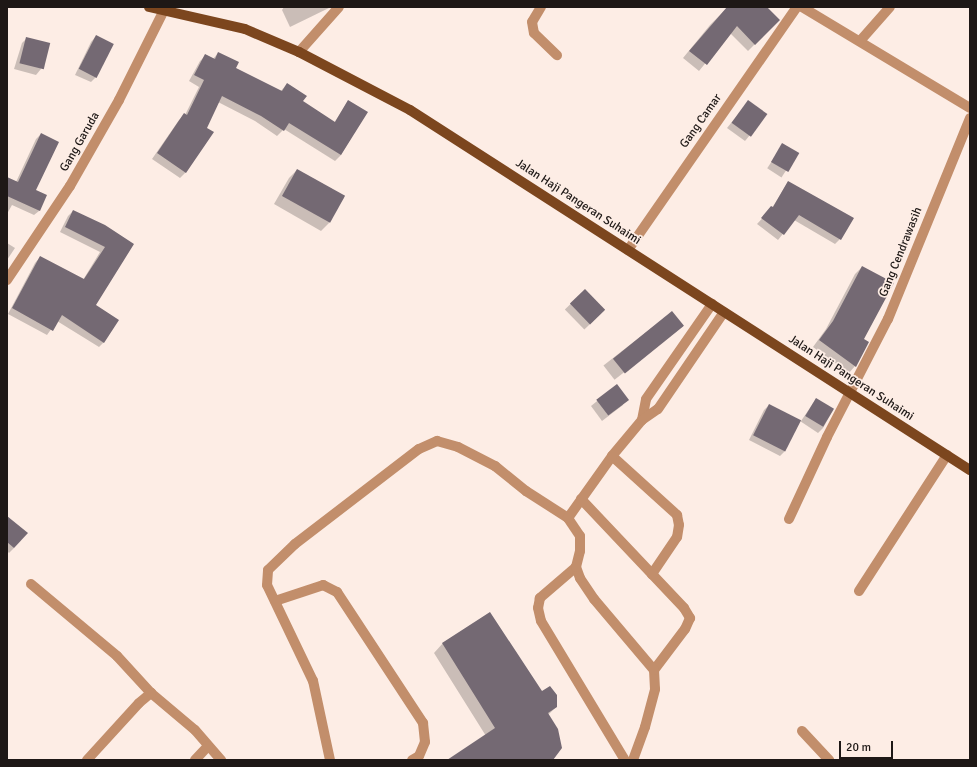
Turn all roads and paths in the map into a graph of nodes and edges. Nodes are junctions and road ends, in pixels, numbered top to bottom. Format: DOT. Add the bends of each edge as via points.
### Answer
graph roads {
  1 [pos="149,7"];
  2 [pos="339,7"];
  3 [pos="541,7"];
  4 [pos="797,7"];
  5 [pos="802,7"];
  6 [pos="890,7"];
  7 [pos="164,10"];
  8 [pos="860,41"];
  9 [pos="299,52"];
  10 [pos="557,56"];
  11 [pos="970,108"];
  12 [pos="970,118"];
  13 [pos="628,250"];
  14 [pos="7,280"];
  15 [pos="712,304"];
  16 [pos="724,312"];
  17 [pos="850,392"];
  18 [pos="642,420"];
  19 [pos="946,455"];
  20 [pos="612,456"];
  21 [pos="970,470"];
  22 [pos="581,499"];
  23 [pos="568,518"];
  24 [pos="789,519"];
  25 [pos="576,567"];
  26 [pos="652,574"];
  27 [pos="30,584"];
  28 [pos="859,591"];
  29 [pos="275,600"];
  30 [pos="654,670"];
  31 [pos="151,693"];
  32 [pos="802,731"];
  33 [pos="208,746"];
  34 [pos="87,760"];
  35 [pos="195,760"];
  36 [pos="221,760"];
  37 [pos="330,760"];
  38 [pos="412,760"];
  39 [pos="625,760"];
  40 [pos="633,760"];
  41 [pos="829,760"];
  1 -- 7 [label="main road, Jalan Haji Pangeran Suhaimi"];
  2 -- 9 [label="street"];
  3 -- 10 [label="street" via="532,22 534,33"];
  4 -- 13 [label="street, Gang Camar"];
  5 -- 8 [label="street"];
  6 -- 8 [label="street"];
  7 -- 9 [label="main road, Jalan Haji Pangeran Suhaimi" via="245,29"];
  7 -- 14 [label="street, Gang Garuda" via="119,100 70,186"];
  8 -- 11 [label="street"];
  9 -- 13 [label="main road, Jalan Haji Pangeran Suhaimi" via="410,110"];
  12 -- 17 [label="street, Gang Cendrawasih" via="888,319"];
  13 -- 15 [label="main road, Jalan Haji Pangeran Suhaimi"];
  15 -- 16 [label="main road, Jalan Haji Pangeran Suhaimi"];
  15 -- 18 [label="street" via="646,399"];
  16 -- 17 [label="main road, Jalan Haji Pangeran Suhaimi"];
  16 -- 18 [label="street" via="658,409"];
  17 -- 19 [label="main road, Jalan Haji Pangeran Suhaimi"];
  17 -- 24 [label="street, Gang Cendrawasih"];
  18 -- 20 [label="street"];
  19 -- 21 [label="main road, Jalan Haji Pangeran Suhaimi"];
  19 -- 28 [label="street"];
  20 -- 22 [label="street"];
  20 -- 26 [label="street" via="677,515 677,537"];
  22 -- 23 [label="street"];
  22 -- 26 [label="street"];
  23 -- 25 [label="street" via="580,536"];
  23 -- 29 [label="street" via="495,466 458,447 437,441 407,458 295,544 268,570 267,585"];
  25 -- 30 [label="street" via="594,599"];
  25 -- 39 [label="street" via="540,598 540,621"];
  26 -- 30 [label="street" via="690,618 685,629"];
  27 -- 31 [label="street" via="117,656"];
  29 -- 37 [label="street" via="313,681"];
  29 -- 38 [label="street" via="323,585 337,592 423,723 426,742 419,756"];
  30 -- 40 [label="street" via="655,689"];
  31 -- 33 [label="street" via="195,730"];
  31 -- 34 [label="street"];
  32 -- 41 [label="street"];
  33 -- 35 [label="street"];
  33 -- 36 [label="street"];
}
